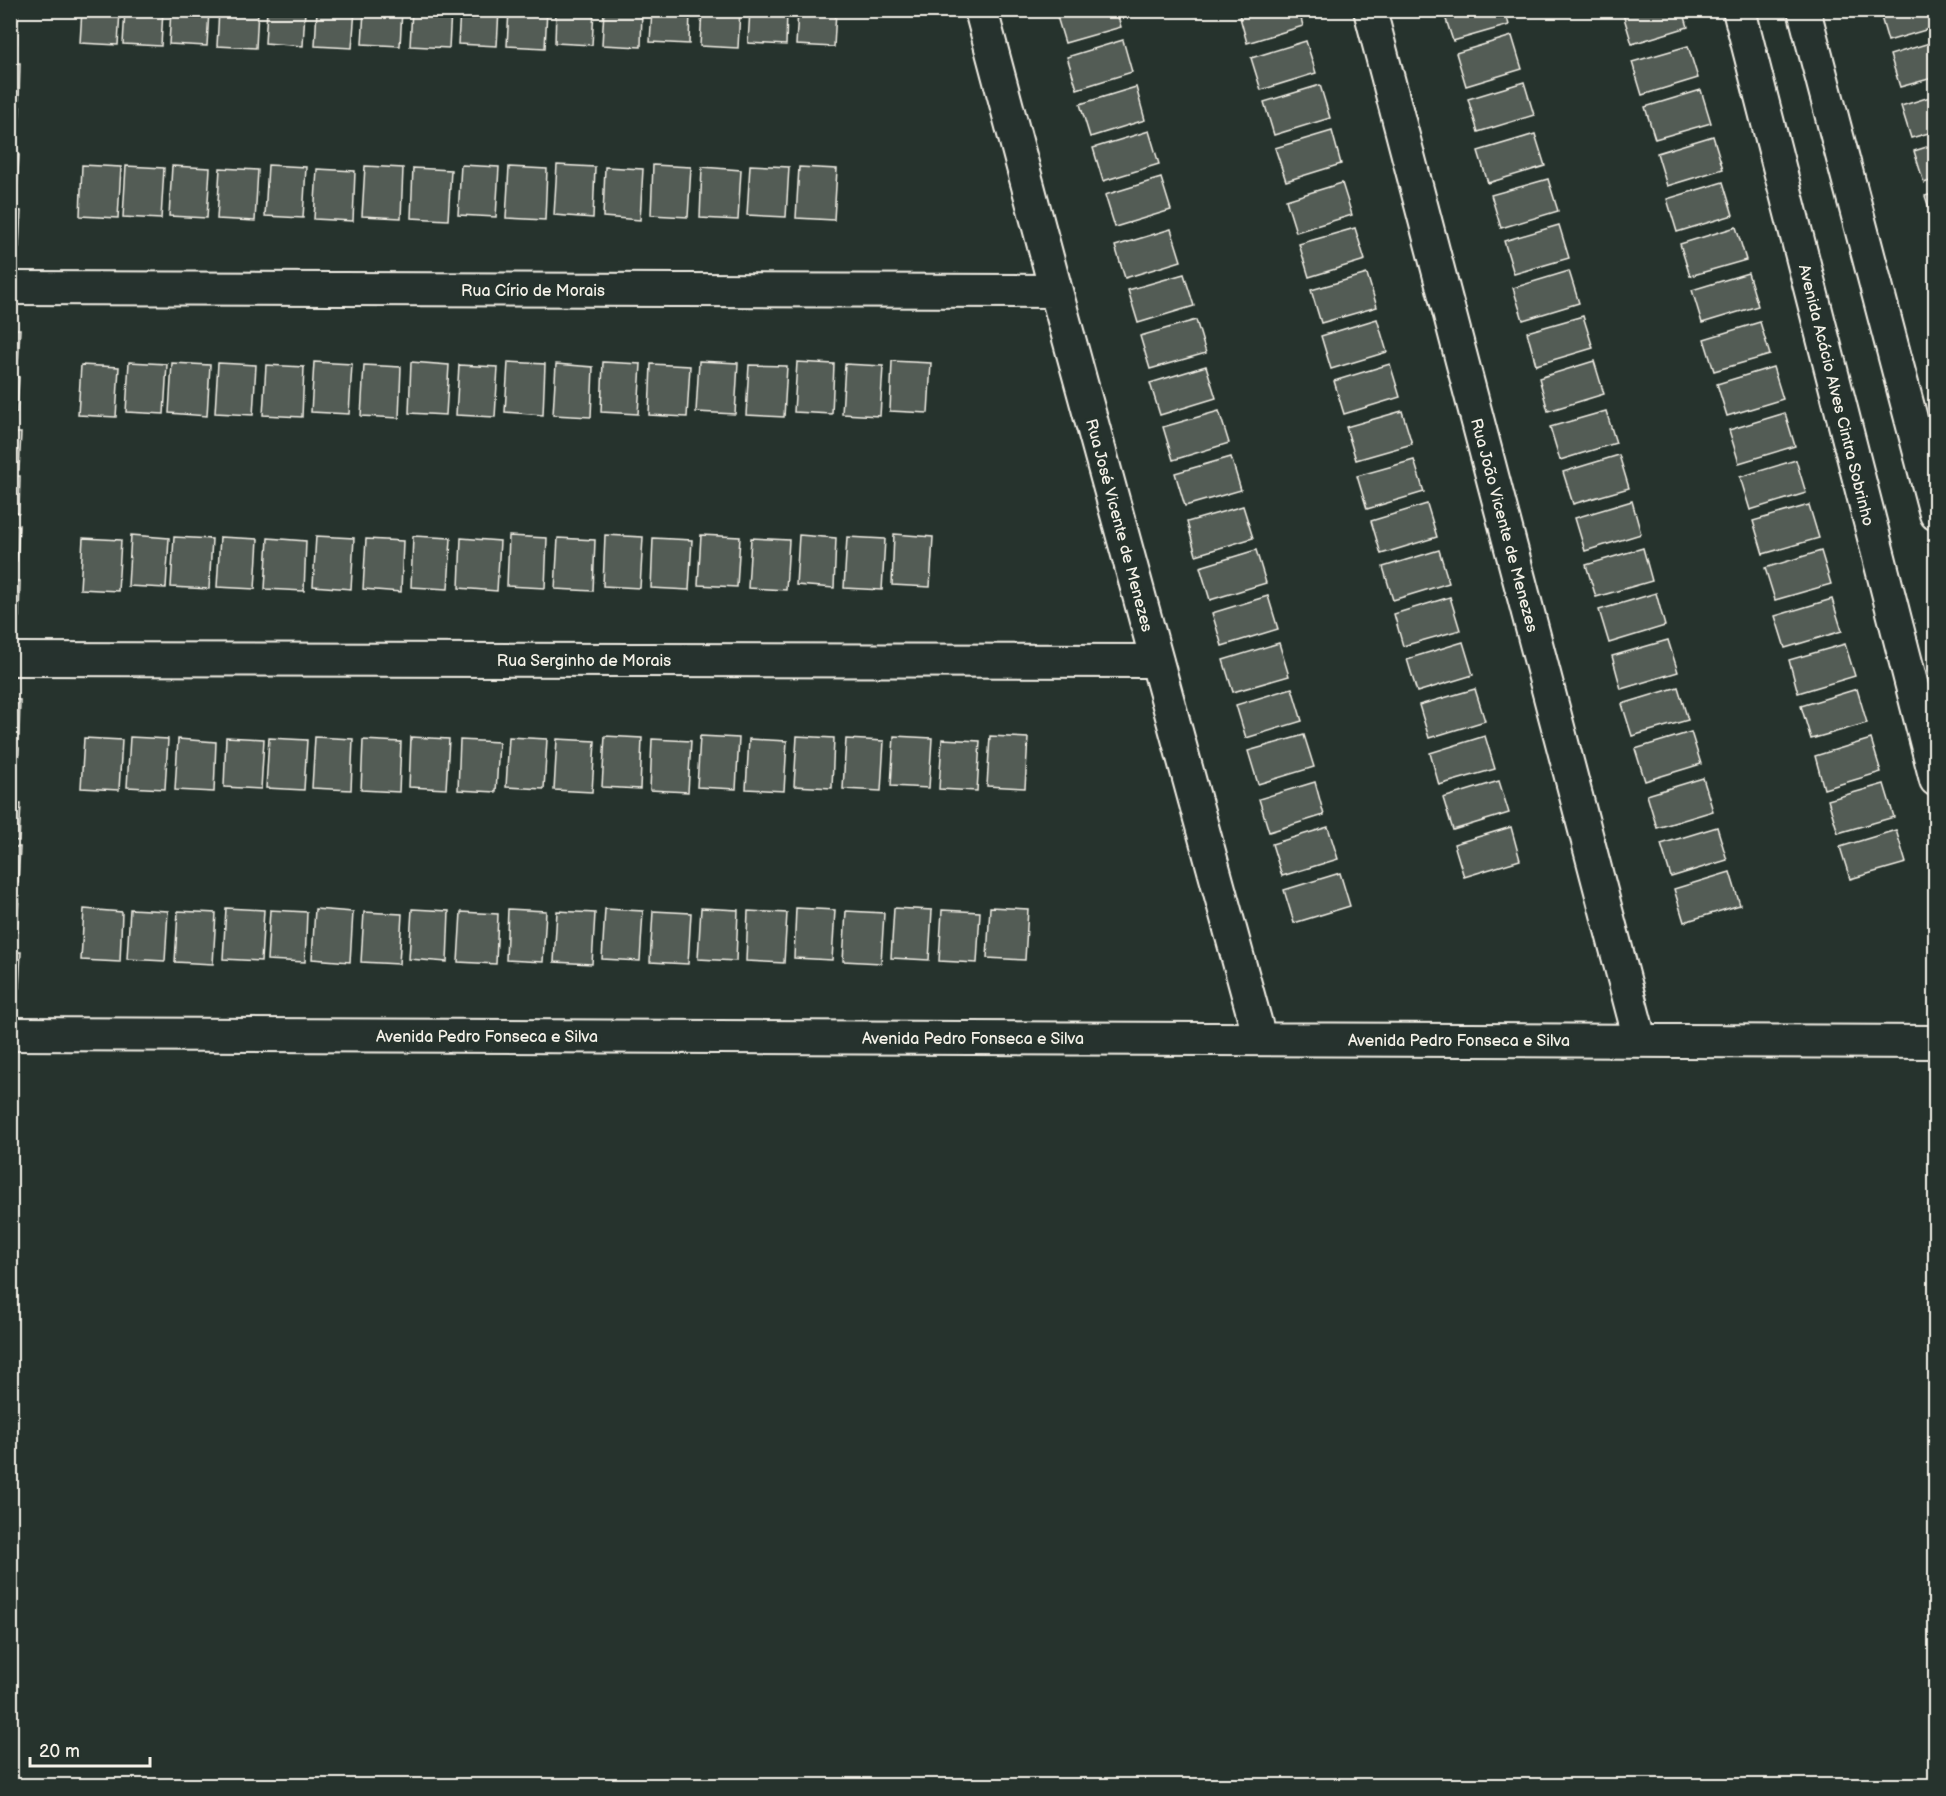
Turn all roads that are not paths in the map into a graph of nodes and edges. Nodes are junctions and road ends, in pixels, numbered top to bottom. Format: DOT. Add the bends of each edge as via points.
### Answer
graph roads {
  1 [pos="981,10"];
  2 [pos="1370,10"];
  3 [pos="1739,10"];
  4 [pos="1804,10"];
  5 [pos="10,288"];
  6 [pos="1056,291"];
  7 [pos="1935,514"];
  8 [pos="10,659"];
  9 [pos="1157,661"];
  10 [pos="1935,780"];
  11 [pos="10,1034"];
  12 [pos="1260,1039"];
  13 [pos="1640,1040"];
  14 [pos="1935,1042"];
  1 -- 6 [label="street, Rua José Vicente de Menezes"];
  2 -- 13 [label="street, Rua João Vicente de Menezes"];
  3 -- 10 [label="street, Avenida Acácio Alves Cintra Sobrinho"];
  4 -- 7 [label="street"];
  5 -- 6 [label="street, Rua Círio de Morais"];
  6 -- 9 [label="street, Rua José Vicente de Menezes"];
  8 -- 9 [label="street, Rua Serginho de Morais"];
  9 -- 12 [label="street, Rua José Vicente de Menezes"];
  11 -- 12 [label="street, Avenida Pedro Fonseca e Silva"];
  12 -- 13 [label="street, Avenida Pedro Fonseca e Silva"];
  13 -- 14 [label="street, Avenida Pedro Fonseca e Silva"];
}
